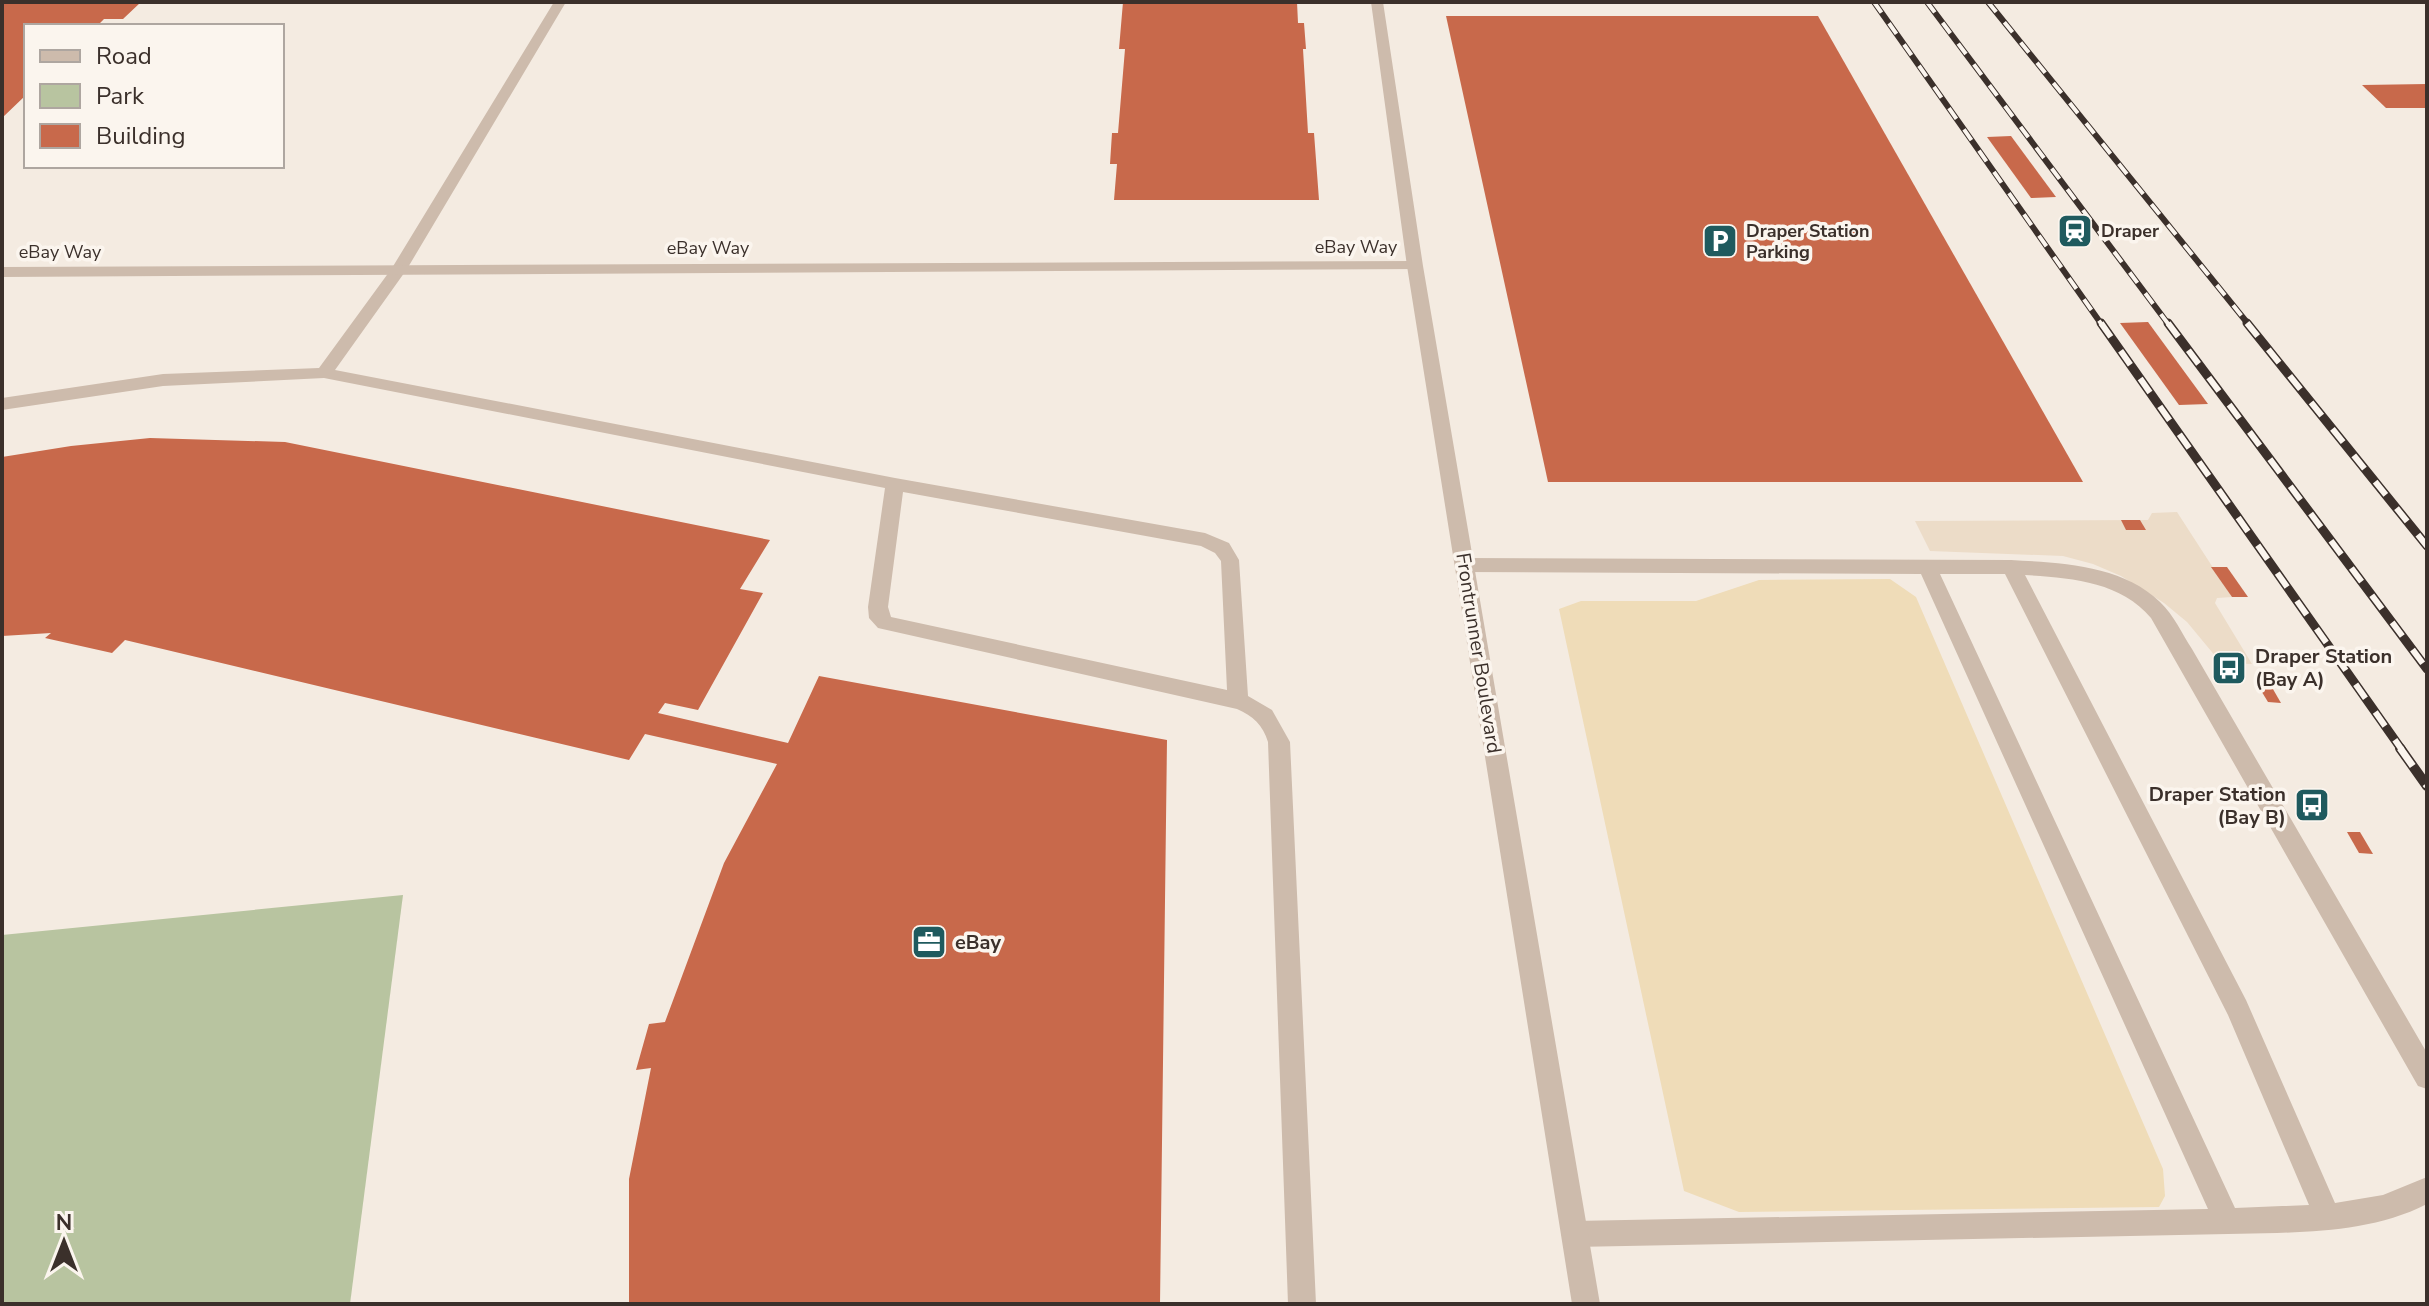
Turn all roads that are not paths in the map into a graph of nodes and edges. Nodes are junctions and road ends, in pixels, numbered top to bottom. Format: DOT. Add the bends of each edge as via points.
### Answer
graph roads {
  1 [pos="560,2"];
  2 [pos="1377,2"];
  3 [pos="1415,266"];
  4 [pos="399,269"];
  5 [pos="2,272"];
  6 [pos="324,373"];
  7 [pos="2,404"];
  8 [pos="895,484"];
  9 [pos="1464,565"];
  10 [pos="1927,566"];
  11 [pos="2011,567"];
  12 [pos="1238,701"];
  13 [pos="2427,1077"];
  14 [pos="2427,1190"];
  15 [pos="2327,1216"];
  16 [pos="2228,1222"];
  17 [pos="1574,1234"];
  18 [pos="1302,1304"];
  19 [pos="1586,1304"];
  1 -- 4 [label="street"];
  2 -- 3 [label="street, Frontrunner Boulevard"];
  3 -- 4 [label="street, eBay Way"];
  3 -- 9 [label="street, Frontrunner Boulevard"];
  4 -- 5 [label="street, eBay Way"];
  4 -- 6 [label="street"];
  6 -- 7 [label="street" via="163,380"];
  6 -- 8 [label="street"];
  8 -- 12 [label="street" via="1214,543 1230,560"];
  8 -- 12 [label="street" via="878,607 885,623"];
  9 -- 10 [label="street"];
  9 -- 17 [label="street, Frontrunner Boulevard"];
  10 -- 11 [label="street"];
  10 -- 16 [label="street"];
  11 -- 13 [label="street" via="2064,570 2111,582 2154,608"];
  11 -- 15 [label="street" via="2237,1008"];
  12 -- 18 [label="street" via="1266,716 1279,742"];
  14 -- 15 [label="street" via="2409,1201"];
  15 -- 16 [label="street"];
  16 -- 17 [label="street"];
  17 -- 19 [label="street, Frontrunner Boulevard"];
}
